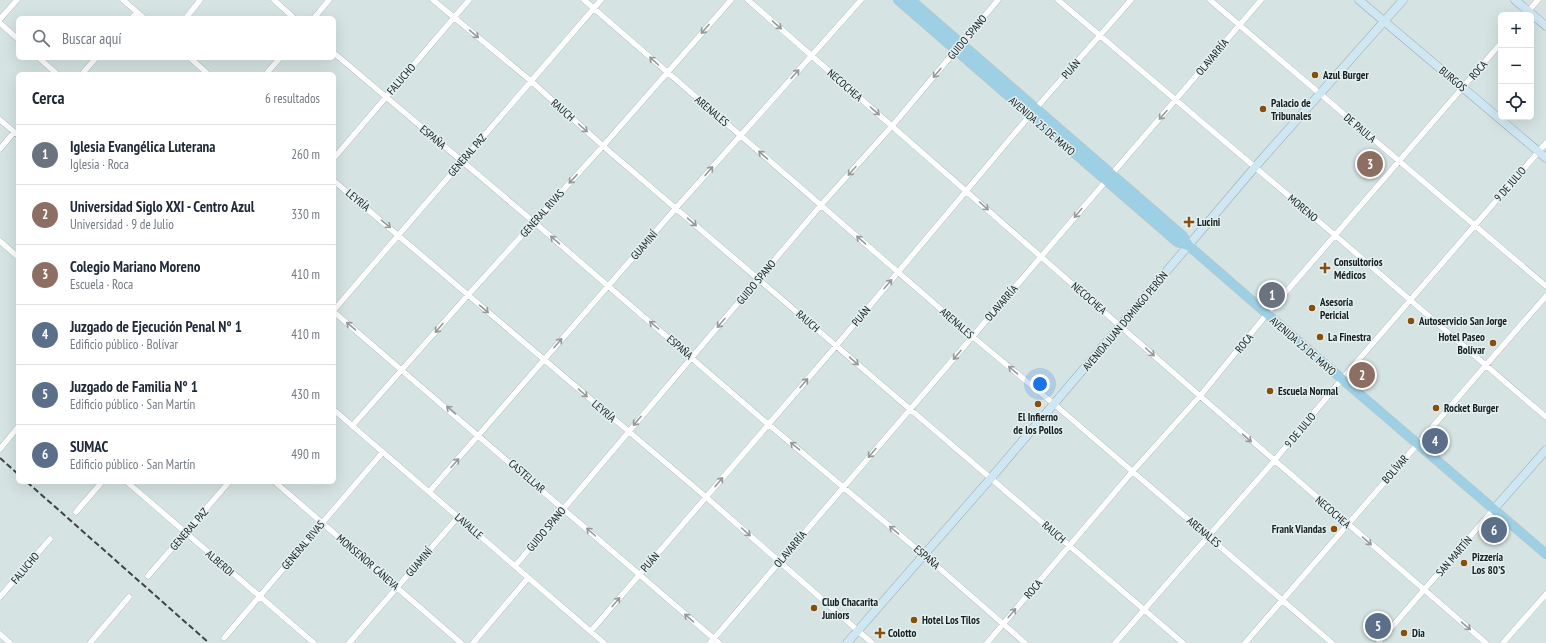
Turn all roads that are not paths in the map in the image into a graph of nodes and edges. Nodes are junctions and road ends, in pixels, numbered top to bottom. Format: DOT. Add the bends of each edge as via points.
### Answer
graph roads {
  1 [pos="16,0"];
  2 [pos="123,0"];
  3 [pos="200,0"];
  4 [pos="274,0"];
  5 [pos="329,0"];
  6 [pos="433,0"];
  7 [pos="470,0"];
  8 [pos="584,0"];
  9 [pos="601,0"];
  10 [pos="731,0"];
  11 [pos="748,0"];
  12 [pos="861,0"];
  13 [pos="898,0"];
  14 [pos="911,0"];
  15 [pos="998,0"];
  16 [pos="1058,0"];
  17 [pos="1131,0"];
  18 [pos="1210,0"];
  19 [pos="1261,0"];
  20 [pos="1359,0"];
  21 [pos="1403,0"];
  22 [pos="1515,0"];
  23 [pos="1538,0"];
  24 [pos="594,8"];
  25 [pos="137,12"];
  26 [pos="1526,12"];
  27 [pos="1528,12"];
  28 [pos="134,16"];
  29 [pos="142,16"];
  30 [pos="188,16"];
  31 [pos="292,16"];
  32 [pos="316,16"];
  33 [pos="454,18"];
  34 [pos="1534,18"];
  35 [pos="0,19"];
  36 [pos="1384,21"];
  37 [pos="0,23"];
  38 [pos="1239,25"];
  39 [pos="1546,26"];
  40 [pos="1100,36"];
  41 [pos="16,37"];
  42 [pos="1498,47"];
  43 [pos="958,48"];
  44 [pos="336,55"];
  45 [pos="812,56"];
  46 [pos="41,60"];
  47 [pos="94,60"];
  48 [pos="192,60"];
  49 [pos="278,60"];
  50 [pos="55,72"];
  51 [pos="84,72"];
  52 [pos="206,72"];
  53 [pos="268,72"];
  54 [pos="667,73"];
  55 [pos="531,81"];
  56 [pos="1463,88"];
  57 [pos="1320,94"];
  58 [pos="385,97"];
  59 [pos="1176,100"];
  60 [pos="1033,112"];
  61 [pos="0,120"];
  62 [pos="892,126"];
  63 [pos="16,134"];
  64 [pos="740,136"];
  65 [pos="1546,143"];
  66 [pos="603,146"];
  67 [pos="0,149"];
  68 [pos="1539,151"];
  69 [pos="336,156"];
  70 [pos="1546,158"];
  71 [pos="462,161"];
  72 [pos="1399,161"];
  73 [pos="1255,167"];
  74 [pos="1108,177"];
  75 [pos="336,183"];
  76 [pos="967,191"];
  77 [pos="821,205"];
  78 [pos="676,208"];
  79 [pos="534,222"];
  80 [pos="1474,225"];
  81 [pos="399,234"];
  82 [pos="1336,236"];
  83 [pos="0,241"];
  84 [pos="1189,246"];
  85 [pos="16,255"];
  86 [pos="1041,257"];
  87 [pos="898,272"];
  88 [pos="759,279"];
  89 [pos="608,286"];
  90 [pos="1546,286"];
  91 [pos="468,295"];
  92 [pos="1546,296"];
  93 [pos="1411,301"];
  94 [pos="336,309"];
  95 [pos="336,313"];
  96 [pos="1267,314"];
  97 [pos="1121,326"];
  98 [pos="973,336"];
  99 [pos="836,346"];
  100 [pos="692,357"];
  101 [pos="544,359"];
  102 [pos="1486,365"];
  103 [pos="403,370"];
  104 [pos="1342,379"];
  105 [pos="1200,396"];
  106 [pos="1054,404"];
  107 [pos="910,410"];
  108 [pos="336,412"];
  109 [pos="1546,417"];
  110 [pos="768,424"];
  111 [pos="352,426"];
  112 [pos="16,429"];
  113 [pos="628,432"];
  114 [pos="480,435"];
  115 [pos="1417,444"];
  116 [pos="0,449"];
  117 [pos="1546,450"];
  118 [pos="382,453"];
  119 [pos="1274,461"];
  120 [pos="1132,472"];
  121 [pos="991,478"];
  122 [pos="100,484"];
  123 [pos="129,484"];
  124 [pos="227,484"];
  125 [pos="277,484"];
  126 [pos="843,486"];
  127 [pos="429,492"];
  128 [pos="706,497"];
  129 [pos="564,508"];
  130 [pos="1494,509"];
  131 [pos="76,512"];
  132 [pos="458,517"];
  133 [pos="323,523"];
  134 [pos="1347,524"];
  135 [pos="186,534"];
  136 [pos="1208,535"];
  137 [pos="50,539"];
  138 [pos="1069,546"];
  139 [pos="1546,554"];
  140 [pos="924,555"];
  141 [pos="779,562"];
  142 [pos="515,566"];
  143 [pos="639,575"];
  144 [pos="148,576"];
  145 [pos="528,578"];
  146 [pos="397,587"];
  147 [pos="1424,591"];
  148 [pos="1546,594"];
  149 [pos="0,597"];
  150 [pos="129,597"];
  151 [pos="259,597"];
  152 [pos="1282,600"];
  153 [pos="1144,609"];
  154 [pos="1004,624"];
  155 [pos="591,631"];
  156 [pos="858,631"];
  157 [pos="0,634"];
  158 [pos="224,638"];
  159 [pos="714,642"];
  160 [pos="10,643"];
  161 [pos="90,643"];
  162 [pos="314,643"];
  163 [pos="349,643"];
  164 [pos="462,643"];
  165 [pos="472,643"];
  166 [pos="604,643"];
  167 [pos="847,643"];
  168 [pos="872,643"];
  169 [pos="987,643"];
  170 [pos="1025,643"];
  171 [pos="1114,643"];
  172 [pos="1183,643"];
  173 [pos="1245,643"];
  174 [pos="1332,643"];
  175 [pos="1378,643"];
  176 [pos="1486,643"];
  177 [pos="1503,643"];
  1 -- 35 [label="street"];
  2 -- 25 [label="street"];
  3 -- 30 [label="street"];
  4 -- 31 [label="street"];
  5 -- 32 [label="street"];
  6 -- 33 [label="street, RAUCH"];
  7 -- 33 [label="street, FALUCHO"];
  8 -- 24 [label="street, ARENALES"];
  9 -- 24 [label="street, GENERAL PAZ"];
  10 -- 54 [label="street, GENERAL RIVAS, one-way"];
  11 -- 45 [label="street, NECOCHEA, one-way"];
  12 -- 45 [label="street, GUAMINÍ"];
  13 -- 43 [label="main road, AVENIDA 25 DE MAYO"];
  14 -- 43 [label="main road, AVENIDA 25 DE MAYO"];
  15 -- 43 [label="street, GUIDO SPANO"];
  16 -- 40 [label="street, MORENO"];
  17 -- 40 [label="street, PUÁN"];
  18 -- 38 [label="street, DE PAULA"];
  19 -- 38 [label="street, OLAVARRÍA"];
  20 -- 36 [label="main road, BURGOS"];
  21 -- 36 [label="main road, AVENIDA JUAN DOMINGO PERÓN"];
  22 -- 26 [label="main road"];
  23 -- 27 [label="street"];
  54 -- 24 [label="street, ARENALES, one-way"];
  24 -- 55 [label="street, GENERAL PAZ"];
  25 -- 28 [label="street"];
  25 -- 29 [label="street"];
  33 -- 55 [label="street, RAUCH, one-way"];
  33 -- 58 [label="street, FALUCHO"];
  34 -- 39 [label="main road"];
  36 -- 56 [label="main road, BURGOS"];
  36 -- 57 [label="main road, AVENIDA JUAN DOMINGO PERÓN"];
  37 -- 41 [label="street"];
  38 -- 57 [label="street, DE PAULA"];
  38 -- 59 [label="street, OLAVARRÍA"];
  40 -- 59 [label="street, MORENO"];
  40 -- 60 [label="street, PUÁN"];
  42 -- 56 [label="street, ROCA"];
  43 -- 60 [label="main road, AVENIDA 25 DE MAYO"];
  43 -- 62 [label="street, GUIDO SPANO, one-way"];
  44 -- 58 [label="street, ESPAÑA"];
  45 -- 62 [label="street, NECOCHEA, one-way"];
  64 -- 45 [label="street, GUAMINÍ, one-way"];
  46 -- 50 [label="street"];
  47 -- 51 [label="street"];
  48 -- 52 [label="street"];
  49 -- 53 [label="street"];
  54 -- 64 [label="street, ARENALES"];
  54 -- 66 [label="street, GENERAL RIVAS"];
  55 -- 66 [label="street, RAUCH, one-way"];
  55 -- 71 [label="street, GENERAL PAZ"];
  56 -- 68 [label="main road, BURGOS"];
  56 -- 72 [label="street, ROCA"];
  57 -- 72 [label="street, DE PAULA"];
  57 -- 73 [label="main road, AVENIDA JUAN DOMINGO PERÓN"];
  58 -- 69 [label="street, FALUCHO"];
  58 -- 71 [label="street, ESPAÑA"];
  59 -- 73 [label="street, MORENO"];
  59 -- 74 [label="street, OLAVARRÍA, one-way"];
  60 -- 74 [label="main road, AVENIDA 25 DE MAYO"];
  60 -- 76 [label="street, PUÁN"];
  61 -- 63 [label="street"];
  62 -- 76 [label="street, NECOCHEA"];
  62 -- 77 [label="street, GUIDO SPANO, one-way"];
  63 -- 67 [label="street"];
  77 -- 64 [label="street, ARENALES, one-way"];
  78 -- 64 [label="street, GUAMINÍ, one-way"];
  65 -- 68 [label="street, 9 DE JULIO"];
  66 -- 78 [label="street, RAUCH"];
  66 -- 79 [label="street, GENERAL RIVAS, one-way"];
  68 -- 70 [label="main road, BURGOS"];
  68 -- 80 [label="street, 9 DE JULIO"];
  71 -- 79 [label="street, ESPAÑA"];
  71 -- 81 [label="street, GENERAL PAZ"];
  72 -- 80 [label="street, DE PAULA"];
  72 -- 82 [label="street, ROCA"];
  73 -- 82 [label="street, MORENO"];
  73 -- 84 [label="main road, AVENIDA JUAN DOMINGO PERÓN"];
  74 -- 84 [label="main road, AVENIDA 25 DE MAYO" via="1183,236"];
  74 -- 86 [label="street, OLAVARRÍA, one-way"];
  75 -- 81 [label="street, LEYRÍA, one-way"];
  76 -- 86 [label="street, NECOCHEA, one-way"];
  76 -- 87 [label="street, PUÁN"];
  87 -- 77 [label="street, ARENALES, one-way"];
  77 -- 88 [label="street, GUIDO SPANO"];
  78 -- 88 [label="street, RAUCH, one-way"];
  78 -- 89 [label="street, GUAMINÍ"];
  89 -- 79 [label="street, ESPAÑA, one-way"];
  79 -- 91 [label="street, GENERAL RIVAS"];
  80 -- 90 [label="street, DE PAULA"];
  80 -- 93 [label="street, 9 DE JULIO"];
  81 -- 91 [label="street, LEYRÍA"];
  81 -- 94 [label="street, GENERAL PAZ"];
  82 -- 93 [label="street, MORENO"];
  82 -- 96 [label="street, ROCA"];
  83 -- 85 [label="street"];
  84 -- 96 [label="main road, AVENIDA 25 DE MAYO"];
  84 -- 97 [label="main road, AVENIDA JUAN DOMINGO PERÓN"];
  86 -- 97 [label="street, NECOCHEA"];
  86 -- 98 [label="street, OLAVARRÍA"];
  87 -- 98 [label="street, ARENALES"];
  99 -- 87 [label="street, PUÁN, one-way"];
  88 -- 99 [label="street, RAUCH"];
  88 -- 100 [label="street, GUIDO SPANO, one-way"];
  100 -- 89 [label="street, ESPAÑA, one-way"];
  101 -- 89 [label="street, GUAMINÍ, one-way"];
  91 -- 101 [label="street, LEYRÍA, one-way"];
  91 -- 103 [label="street, GENERAL RIVAS, one-way"];
  92 -- 102 [label="street, BOLÍVAR"];
  93 -- 102 [label="street, MORENO"];
  93 -- 104 [label="street, 9 DE JULIO"];
  103 -- 95 [label="street, CASTELLAR, one-way"];
  96 -- 104 [label="main road, AVENIDA 25 DE MAYO"];
  96 -- 105 [label="street, ROCA"];
  97 -- 105 [label="street, NECOCHEA, one-way"];
  97 -- 106 [label="main road, AVENIDA JUAN DOMINGO PERÓN"];
  106 -- 98 [label="street, ARENALES, one-way"];
  98 -- 107 [label="street, OLAVARRÍA, one-way"];
  99 -- 107 [label="street, RAUCH, one-way"];
  110 -- 99 [label="street, PUÁN, one-way"];
  100 -- 110 [label="street, ESPAÑA"];
  100 -- 113 [label="street, GUIDO SPANO, one-way"];
  101 -- 113 [label="street, LEYRÍA, one-way"];
  101 -- 114 [label="street, GUAMINÍ"];
  102 -- 109 [label="street, MORENO"];
  102 -- 115 [label="street, BOLÍVAR"];
  103 -- 111 [label="street, GENERAL RIVAS"];
  114 -- 103 [label="street, CASTELLAR, one-way"];
  104 -- 115 [label="main road, AVENIDA 25 DE MAYO"];
  104 -- 119 [label="street, 9 DE JULIO"];
  105 -- 119 [label="street, NECOCHEA, one-way"];
  105 -- 120 [label="street, ROCA"];
  106 -- 120 [label="street, ARENALES"];
  106 -- 121 [label="main road, AVENIDA JUAN DOMINGO PERÓN"];
  107 -- 121 [label="street, RAUCH"];
  107 -- 126 [label="street, OLAVARRÍA, one-way"];
  108 -- 111 [label="street, LAVALLE"];
  126 -- 110 [label="street, ESPAÑA, one-way"];
  128 -- 110 [label="street, PUÁN, one-way"];
  111 -- 118 [label="street, LAVALLE"];
  112 -- 116 [label="street"];
  113 -- 128 [label="street, LEYRÍA"];
  113 -- 129 [label="street, GUIDO SPANO"];
  127 -- 114 [label="street, GUAMINÍ, one-way"];
  114 -- 129 [label="street, CASTELLAR"];
  115 -- 130 [label="main road, AVENIDA 25 DE MAYO"];
  115 -- 134 [label="street, BOLÍVAR"];
  117 -- 130 [label="main road, SAN MARTÍN"];
  118 -- 127 [label="street, LAVALLE"];
  118 -- 133 [label="street, GENERAL RIVAS"];
  119 -- 134 [label="street, NECOCHEA"];
  119 -- 136 [label="street, 9 DE JULIO"];
  120 -- 136 [label="street, ARENALES"];
  120 -- 138 [label="street, ROCA"];
  121 -- 138 [label="street, RAUCH"];
  121 -- 140 [label="main road, AVENIDA JUAN DOMINGO PERÓN"];
  122 -- 131 [label="street"];
  123 -- 135 [label="street, ALBERDI"];
  124 -- 135 [label="street, GENERAL PAZ"];
  125 -- 133 [label="street, MONSEÑOR CÁNEVA"];
  140 -- 126 [label="street, ESPAÑA, one-way"];
  126 -- 141 [label="street, OLAVARRÍA"];
  127 -- 132 [label="street, LAVALLE"];
  128 -- 141 [label="street, LEYRÍA, one-way"];
  128 -- 143 [label="street, PUÁN"];
  129 -- 142 [label="street, GUIDO SPANO"];
  143 -- 129 [label="street, CASTELLAR, one-way"];
  130 -- 139 [label="main road, AVENIDA 25 DE MAYO"];
  130 -- 147 [label="street, SAN MARTÍN"];
  132 -- 142 [label="street, LAVALLE"];
  132 -- 146 [label="street, GUAMINÍ"];
  133 -- 146 [label="street, MONSEÑOR CÁNEVA"];
  133 -- 151 [label="street, GENERAL RIVAS"];
  134 -- 147 [label="street, NECOCHEA, one-way"];
  134 -- 152 [label="street, BOLÍVAR"];
  135 -- 144 [label="street, GENERAL PAZ"];
  135 -- 151 [label="street, ALBERDI"];
  136 -- 152 [label="street, ARENALES"];
  136 -- 153 [label="street, 9 DE JULIO"];
  137 -- 149 [label="street, FALUCHO"];
  138 -- 153 [label="street, RAUCH"];
  154 -- 138 [label="street, ROCA, one-way"];
  140 -- 154 [label="street, ESPAÑA"];
  140 -- 156 [label="main road, AVENIDA JUAN DOMINGO PERÓN"];
  141 -- 156 [label="street, LEYRÍA"];
  141 -- 159 [label="street, OLAVARRÍA"];
  142 -- 145 [label="street, LAVALLE"];
  155 -- 143 [label="street, PUÁN, one-way"];
  159 -- 143 [label="street, CASTELLAR, one-way"];
  145 -- 155 [label="street, LAVALLE"];
  145 -- 165 [label="street"];
  146 -- 163 [label="street, GUAMINÍ"];
  146 -- 164 [label="street, MONSEÑOR CÁNEVA"];
  147 -- 175 [label="street, SAN MARTÍN"];
  147 -- 176 [label="street, NECOCHEA, one-way"];
  148 -- 177 [label="street"];
  150 -- 161 [label="street"];
  151 -- 158 [label="street, GENERAL RIVAS"];
  151 -- 162 [label="street, ALBERDI"];
  152 -- 173 [label="street, BOLÍVAR"];
  152 -- 174 [label="street, ARENALES"];
  153 -- 171 [label="street, 9 DE JULIO"];
  153 -- 172 [label="street, RAUCH"];
  154 -- 169 [label="street, ROCA"];
  154 -- 170 [label="street, ESPAÑA"];
  155 -- 166 [label="street, LAVALLE"];
  156 -- 167 [label="main road, AVENIDA JUAN DOMINGO PERÓN"];
  156 -- 168 [label="street, LEYRÍA"];
  157 -- 160 [label="street"];
}
